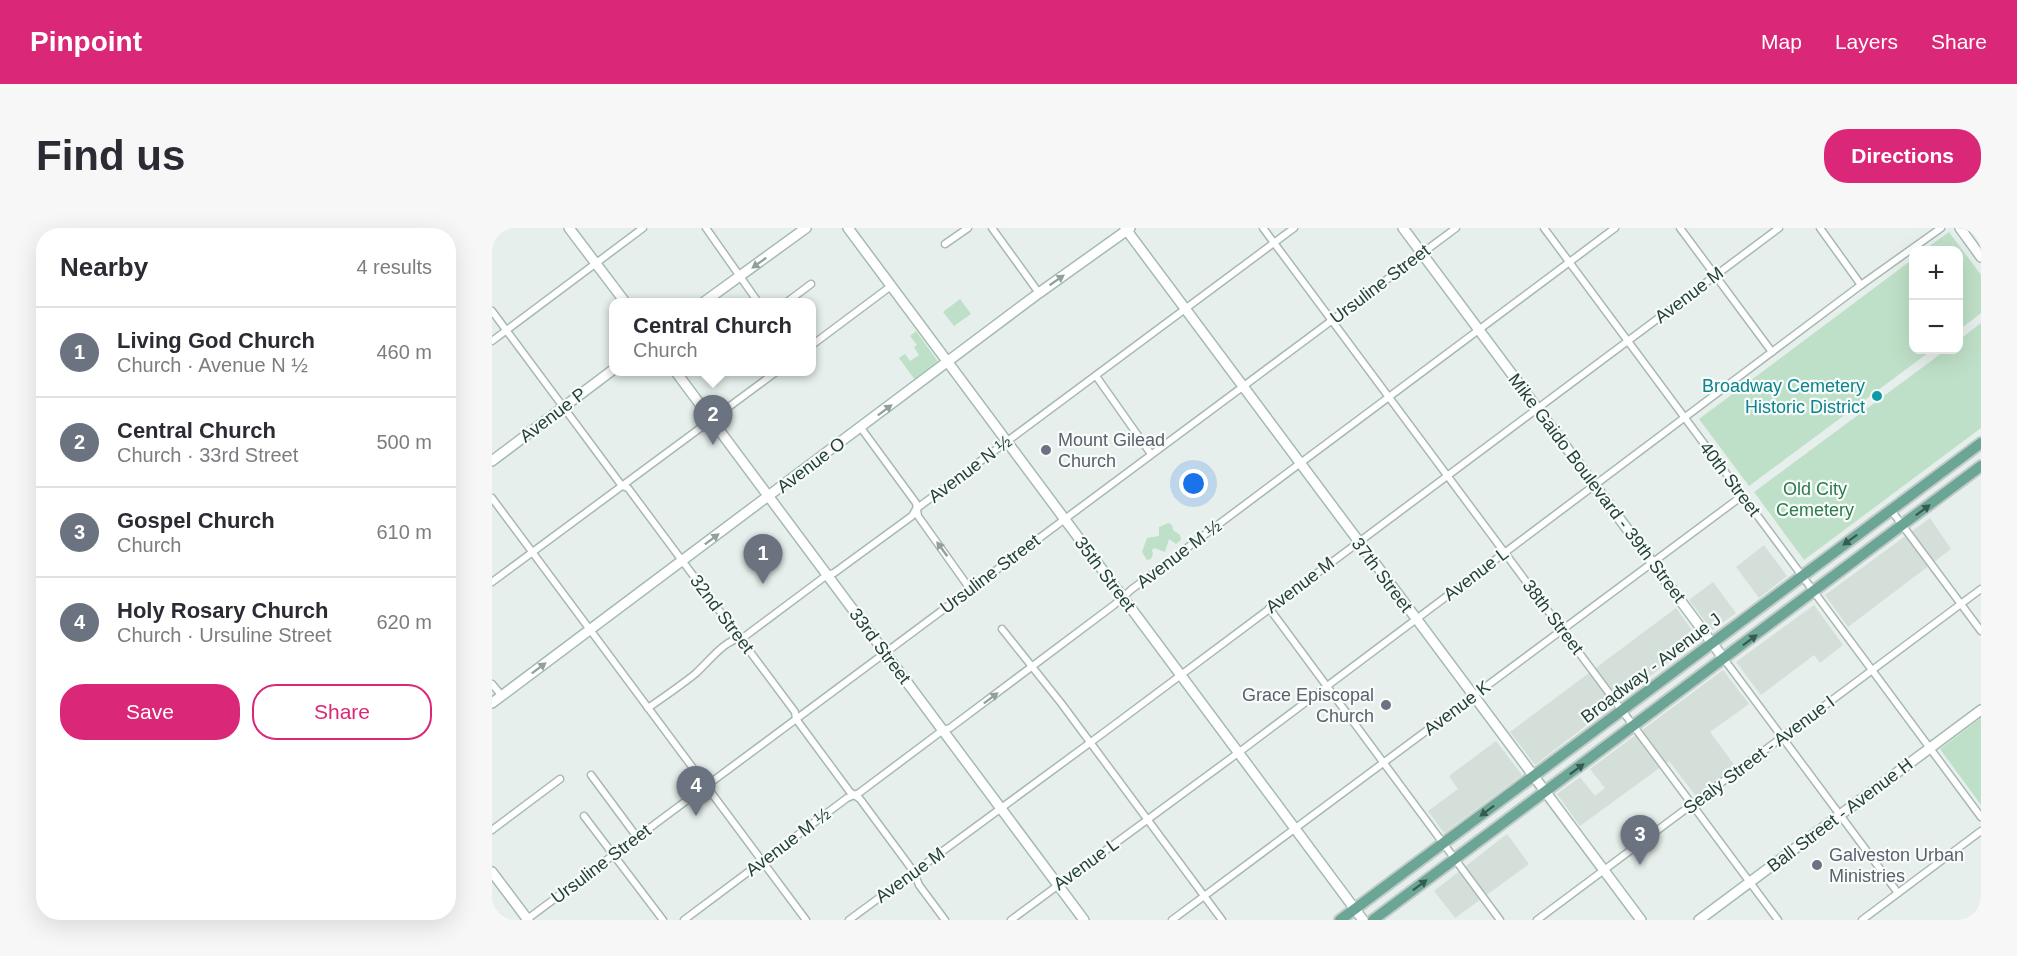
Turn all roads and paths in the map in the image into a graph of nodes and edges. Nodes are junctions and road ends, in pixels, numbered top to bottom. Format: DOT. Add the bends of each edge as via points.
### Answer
graph roads {
  1 [pos="569,228"];
  2 [pos="643,228"];
  3 [pos="706,228"];
  4 [pos="806,228"];
  5 [pos="848,228"];
  6 [pos="968,228"];
  7 [pos="992,228"];
  8 [pos="1263,228"];
  9 [pos="1294,228"];
  10 [pos="1403,228"];
  11 [pos="1456,228"];
  12 [pos="1544,228"];
  13 [pos="1615,228"];
  14 [pos="1680,228"];
  15 [pos="1779,228"];
  16 [pos="1820,228"];
  17 [pos="1941,228"];
  18 [pos="1960,228"];
  19 [pos="1128,229"];
  20 [pos="1274,243"];
  21 [pos="945,244"];
  22 [pos="1422,253"];
  23 [pos="1981,257"];
  24 [pos="1570,262"];
  25 [pos="595,264"];
  26 [pos="741,276"];
  27 [pos="1715,276"];
  28 [pos="811,284"];
  29 [pos="1861,285"];
  30 [pos="891,286"];
  31 [pos="1039,293"];
  32 [pos="621,298"];
  33 [pos="711,298"];
  34 [pos="755,298"];
  35 [pos="793,298"];
  36 [pos="1185,309"];
  37 [pos="492,312"];
  38 [pos="1331,320"];
  39 [pos="506,330"];
  40 [pos="1479,330"];
  41 [pos="492,341"];
  42 [pos="1628,341"];
  43 [pos="816,342"];
  44 [pos="1772,352"];
  45 [pos="948,362"];
  46 [pos="609,373"];
  47 [pos="679,376"];
  48 [pos="770,376"];
  49 [pos="1096,376"];
  50 [pos="1242,386"];
  51 [pos="1389,397"];
  52 [pos="563,408"];
  53 [pos="1538,408"];
  54 [pos="1684,418"];
  55 [pos="711,419"];
  56 [pos="861,428"];
  57 [pos="1007,442"];
  58 [pos="1981,443"];
  59 [pos="1151,454"];
  60 [pos="492,461"];
  61 [pos="1300,464"];
  62 [pos="1981,466"];
  63 [pos="1447,475"];
  64 [pos="1594,484"];
  65 [pos="622,486"];
  66 [pos="1742,496"];
  67 [pos="768,497"];
  68 [pos="492,498"];
  69 [pos="916,509"];
  70 [pos="1891,510"];
  71 [pos="1064,519"];
  72 [pos="1903,525"];
  73 [pos="1358,542"];
  74 [pos="532,552"];
  75 [pos="1504,552"];
  76 [pos="683,561"];
  77 [pos="1652,563"];
  78 [pos="827,575"];
  79 [pos="1802,576"];
  80 [pos="492,582"];
  81 [pos="970,589"];
  82 [pos="1981,589"];
  83 [pos="1814,592"];
  84 [pos="1122,596"];
  85 [pos="1961,604"];
  86 [pos="1269,608"];
  87 [pos="1416,620"];
  88 [pos="1002,629"];
  89 [pos="590,630"];
  90 [pos="1562,630"];
  91 [pos="1981,631"];
  92 [pos="740,638"];
  93 [pos="1712,643"];
  94 [pos="884,653"];
  95 [pos="1724,659"];
  96 [pos="1033,666"];
  97 [pos="1872,671"];
  98 [pos="1180,675"];
  99 [pos="492,684"];
  100 [pos="1326,687"];
  101 [pos="501,696"];
  102 [pos="1473,696"];
  103 [pos="492,704"];
  104 [pos="648,708"];
  105 [pos="1623,710"];
  106 [pos="1981,710"];
  107 [pos="796,719"];
  108 [pos="1635,726"];
  109 [pos="943,730"];
  110 [pos="1782,737"];
  111 [pos="1090,742"];
  112 [pos="1930,748"];
  113 [pos="1239,753"];
  114 [pos="1383,763"];
  115 [pos="591,775"];
  116 [pos="1534,776"];
  117 [pos="560,778"];
  118 [pos="706,785"];
  119 [pos="1546,792"];
  120 [pos="854,795"];
  121 [pos="1691,805"];
  122 [pos="1001,808"];
  123 [pos="1840,815"];
  124 [pos="584,816"];
  125 [pos="1981,817"];
  126 [pos="1148,820"];
  127 [pos="1294,829"];
  128 [pos="492,830"];
  129 [pos="1981,831"];
  130 [pos="636,837"];
  131 [pos="1443,844"];
  132 [pos="613,855"];
  133 [pos="1455,859"];
  134 [pos="762,861"];
  135 [pos="1604,870"];
  136 [pos="492,872"];
  137 [pos="914,872"];
  138 [pos="1750,883"];
  139 [pos="1058,885"];
  140 [pos="1898,893"];
  141 [pos="1204,896"];
  142 [pos="1355,909"];
  143 [pos="527,920"];
  144 [pos="663,920"];
  145 [pos="684,920"];
  146 [pos="806,920"];
  147 [pos="849,920"];
  148 [pos="945,920"];
  149 [pos="1011,920"];
  150 [pos="1084,920"];
  151 [pos="1172,920"];
  152 [pos="1222,920"];
  153 [pos="1340,920"];
  154 [pos="1363,920"];
  155 [pos="1373,920"];
  156 [pos="1500,920"];
  157 [pos="1537,920"];
  158 [pos="1641,920"];
  159 [pos="1699,920"];
  160 [pos="1778,920"];
  161 [pos="1862,920"];
  1 -- 25 [label="main road"];
  2 -- 25 [label="street"];
  3 -- 26 [label="street"];
  4 -- 26 [label="main road, one-way"];
  5 -- 30 [label="main road, 35th Street"];
  6 -- 21 [label="street"];
  7 -- 31 [label="street"];
  8 -- 20 [label="street, 38th Street"];
  9 -- 20 [label="street, Avenue N ½"];
  10 -- 22 [label="main road, Mike Gaido Boulevard - 39th Street"];
  11 -- 22 [label="street, Ursuline Street"];
  12 -- 24 [label="street, 40th Street"];
  13 -- 24 [label="street, Avenue M ½"];
  14 -- 27 [label="street"];
  15 -- 27 [label="street, Avenue M"];
  16 -- 29 [label="street"];
  17 -- 29 [label="street, Avenue L"];
  18 -- 23 [label="main road"];
  31 -- 19 [label="main road, Avenue O, one-way"];
  19 -- 36 [label="main road, 37th Street"];
  20 -- 36 [label="street, Avenue N ½"];
  20 -- 38 [label="street, 38th Street"];
  22 -- 38 [label="street, Ursuline Street"];
  22 -- 40 [label="main road, Mike Gaido Boulevard - 39th Street"];
  24 -- 40 [label="street, Avenue M ½"];
  24 -- 42 [label="street, 40th Street"];
  25 -- 32 [label="main road"];
  25 -- 39 [label="street"];
  26 -- 33 [label="main road"];
  26 -- 34 [label="street"];
  27 -- 42 [label="street, Avenue M"];
  27 -- 44 [label="street"];
  28 -- 35 [label="street"];
  29 -- 44 [label="street, Avenue L"];
  30 -- 43 [label="street"];
  30 -- 45 [label="main road, 35th Street"];
  31 -- 45 [label="main road, Avenue O"];
  36 -- 49 [label="street, Avenue N ½"];
  36 -- 50 [label="main road, 37th Street"];
  37 -- 39 [label="street, 32nd Street"];
  38 -- 50 [label="street, Ursuline Street"];
  38 -- 51 [label="street, 38th Street"];
  39 -- 41 [label="street"];
  39 -- 52 [label="street, 32nd Street"];
  40 -- 51 [label="street, Avenue M ½"];
  40 -- 53 [label="main road, Mike Gaido Boulevard - 39th Street"];
  42 -- 53 [label="street, Avenue M"];
  42 -- 54 [label="street, 40th Street"];
  44 -- 54 [label="street, Avenue L"];
  56 -- 45 [label="main road, Avenue O, one-way"];
  45 -- 57 [label="main road, 35th Street"];
  46 -- 52 [label="main road, Avenue P"];
  47 -- 55 [label="main road, 33rd Street"];
  48 -- 55 [label="street"];
  49 -- 57 [label="street, Avenue N ½"];
  49 -- 59 [label="street"];
  50 -- 59 [label="street, Ursuline Street"];
  50 -- 61 [label="main road, 37th Street"];
  51 -- 61 [label="street, Avenue M ½"];
  51 -- 63 [label="street, 38th Street"];
  52 -- 60 [label="main road, Avenue P"];
  52 -- 65 [label="street, 32nd Street"];
  53 -- 63 [label="street, Avenue M"];
  53 -- 64 [label="main road, Mike Gaido Boulevard - 39th Street"];
  54 -- 64 [label="street, Avenue L"];
  54 -- 66 [label="street, 40th Street"];
  55 -- 65 [label="street"];
  55 -- 67 [label="main road, 33rd Street"];
  56 -- 67 [label="main road, Avenue O"];
  56 -- 69 [label="street" via="916,503"];
  57 -- 69 [label="street, Avenue N ½"];
  57 -- 71 [label="main road, 35th Street"];
  58 -- 70 [label="main road, Broadway - Avenue J"];
  59 -- 71 [label="street, Ursuline Street"];
  61 -- 73 [label="main road, 37th Street"];
  61 -- 84 [label="street, Avenue M ½"];
  72 -- 62 [label="main road, Broadway - Avenue J, one-way"];
  63 -- 73 [label="street, Avenue M"];
  63 -- 75 [label="street, 38th Street"];
  64 -- 75 [label="street, Avenue L"];
  64 -- 77 [label="main road, Mike Gaido Boulevard - 39th Street"];
  65 -- 74 [label="street"];
  65 -- 76 [label="street, 32nd Street" via="628,488"];
  66 -- 77 [label="street, Avenue K"];
  66 -- 79 [label="street, 40th Street"];
  76 -- 67 [label="main road, Avenue O, one-way"];
  67 -- 78 [label="main road, 33rd Street"];
  68 -- 74 [label="street"];
  69 -- 78 [label="street, Avenue N ½" via="912,516"];
  81 -- 69 [label="street, one-way"];
  70 -- 72 [label="street"];
  70 -- 79 [label="main road, Broadway - Avenue J, one-way"];
  71 -- 81 [label="street, Ursuline Street"];
  71 -- 84 [label="main road, 35th Street"];
  72 -- 83 [label="main road, Broadway - Avenue J"];
  72 -- 85 [label="street"];
  73 -- 86 [label="street, Avenue M"];
  73 -- 87 [label="main road, 37th Street"];
  74 -- 80 [label="street"];
  74 -- 89 [label="street"];
  75 -- 87 [label="street, Avenue L"];
  75 -- 90 [label="street, 38th Street"];
  76 -- 89 [label="main road, Avenue O"];
  76 -- 92 [label="street, 32nd Street"];
  77 -- 90 [label="street, Avenue K"];
  77 -- 93 [label="main road, Mike Gaido Boulevard - 39th Street"];
  78 -- 92 [label="street, Avenue N ½"];
  78 -- 94 [label="main road, 33rd Street"];
  79 -- 83 [label="street, 40th Street"];
  79 -- 93 [label="main road, Broadway - Avenue J"];
  81 -- 94 [label="street, Ursuline Street"];
  82 -- 85 [label="street, Sealy Street - Avenue I"];
  95 -- 83 [label="main road, Broadway - Avenue J, one-way"];
  83 -- 97 [label="street, 40th Street"];
  84 -- 96 [label="street, Avenue M ½"];
  84 -- 98 [label="main road, 35th Street"];
  85 -- 91 [label="street"];
  85 -- 97 [label="street, Sealy Street - Avenue I"];
  86 -- 98 [label="street, Avenue M"];
  86 -- 100 [label="street"];
  87 -- 100 [label="street, Avenue L"];
  87 -- 102 [label="main road, 37th Street"];
  88 -- 96 [label="street"];
  101 -- 89 [label="main road, Avenue O, one-way"];
  89 -- 104 [label="street"];
  90 -- 102 [label="street, Avenue K"];
  90 -- 105 [label="street, 38th Street"];
  92 -- 104 [label="street, Avenue N ½"];
  92 -- 107 [label="street, 32nd Street" via="795,712"];
  93 -- 95 [label="main road, Mike Gaido Boulevard - 39th Street"];
  93 -- 105 [label="main road, Broadway - Avenue J"];
  94 -- 107 [label="street, Ursuline Street"];
  94 -- 109 [label="main road, 33rd Street"];
  95 -- 108 [label="main road, Broadway - Avenue J"];
  95 -- 110 [label="street, Mike Gaido Boulevard - 39th Street"];
  109 -- 96 [label="street, Avenue M ½, one-way"];
  96 -- 111 [label="street"];
  97 -- 110 [label="street, Sealy Street - Avenue I"];
  97 -- 112 [label="street, 40th Street"];
  98 -- 111 [label="street, Avenue M"];
  98 -- 113 [label="main road, 35th Street"];
  99 -- 101 [label="street"];
  100 -- 113 [label="street, Avenue L"];
  100 -- 114 [label="street"];
  101 -- 103 [label="main road, Avenue O"];
  102 -- 114 [label="street, Avenue K"];
  102 -- 116 [label="main road, 37th Street"];
  104 -- 118 [label="street"];
  105 -- 108 [label="street, 38th Street"];
  105 -- 116 [label="main road, Broadway - Avenue J"];
  106 -- 112 [label="main road, Ball Street - Avenue H"];
  107 -- 118 [label="street, Ursuline Street"];
  107 -- 120 [label="street, 32nd Street"];
  119 -- 108 [label="main road, Broadway - Avenue J, one-way"];
  108 -- 121 [label="street, 38th Street"];
  109 -- 120 [label="street, Avenue M ½"];
  109 -- 122 [label="main road, 33rd Street"];
  110 -- 121 [label="street, Sealy Street - Avenue I"];
  110 -- 123 [label="street, Mike Gaido Boulevard - 39th Street"];
  111 -- 122 [label="street, Avenue M"];
  111 -- 126 [label="street"];
  112 -- 123 [label="main road, Ball Street - Avenue H"];
  112 -- 125 [label="street, 40th Street"];
  113 -- 126 [label="street, Avenue L"];
  113 -- 127 [label="main road, 35th Street"];
  114 -- 127 [label="street, Avenue K"];
  114 -- 131 [label="street"];
  115 -- 130 [label="street"];
  116 -- 119 [label="main road, 37th Street"];
  116 -- 131 [label="main road, Broadway - Avenue J, one-way"];
  117 -- 128 [label="street"];
  118 -- 130 [label="street, Ursuline Street"];
  118 -- 134 [label="street"];
  119 -- 133 [label="main road, Broadway - Avenue J"];
  119 -- 135 [label="main road, 37th Street"];
  120 -- 134 [label="street, Avenue M ½"];
  120 -- 137 [label="street, 32nd Street"];
  121 -- 135 [label="street, Sealy Street - Avenue I"];
  121 -- 138 [label="street, 38th Street"];
  122 -- 137 [label="street, Avenue M"];
  122 -- 139 [label="main road, 33rd Street"];
  123 -- 138 [label="main road, Ball Street - Avenue H"];
  123 -- 140 [label="street, Mike Gaido Boulevard - 39th Street"];
  124 -- 132 [label="street"];
  126 -- 139 [label="street, Avenue L"];
  126 -- 141 [label="street"];
  127 -- 141 [label="street, Avenue K"];
  127 -- 142 [label="main road, 35th Street"];
  129 -- 140 [label="street"];
  130 -- 132 [label="street, Ursuline Street"];
  131 -- 133 [label="street"];
  131 -- 142 [label="main road, Broadway - Avenue J"];
  132 -- 143 [label="street, Ursuline Street"];
  132 -- 144 [label="street"];
  155 -- 133 [label="main road, Broadway - Avenue J, one-way"];
  133 -- 156 [label="street"];
  134 -- 145 [label="street, Avenue M ½"];
  134 -- 146 [label="street"];
  135 -- 157 [label="street, Sealy Street - Avenue I"];
  135 -- 158 [label="main road, 37th Street"];
  136 -- 143 [label="main road"];
  137 -- 147 [label="street, Avenue M"];
  137 -- 148 [label="street, 32nd Street"];
  138 -- 159 [label="main road, Ball Street - Avenue H"];
  138 -- 160 [label="street, 38th Street"];
  139 -- 149 [label="street, Avenue L"];
  139 -- 150 [label="main road, 33rd Street"];
  140 -- 161 [label="street"];
  141 -- 151 [label="street, Avenue K"];
  141 -- 152 [label="street"];
  142 -- 153 [label="main road, Broadway - Avenue J"];
  142 -- 154 [label="main road, 35th Street"];
}
